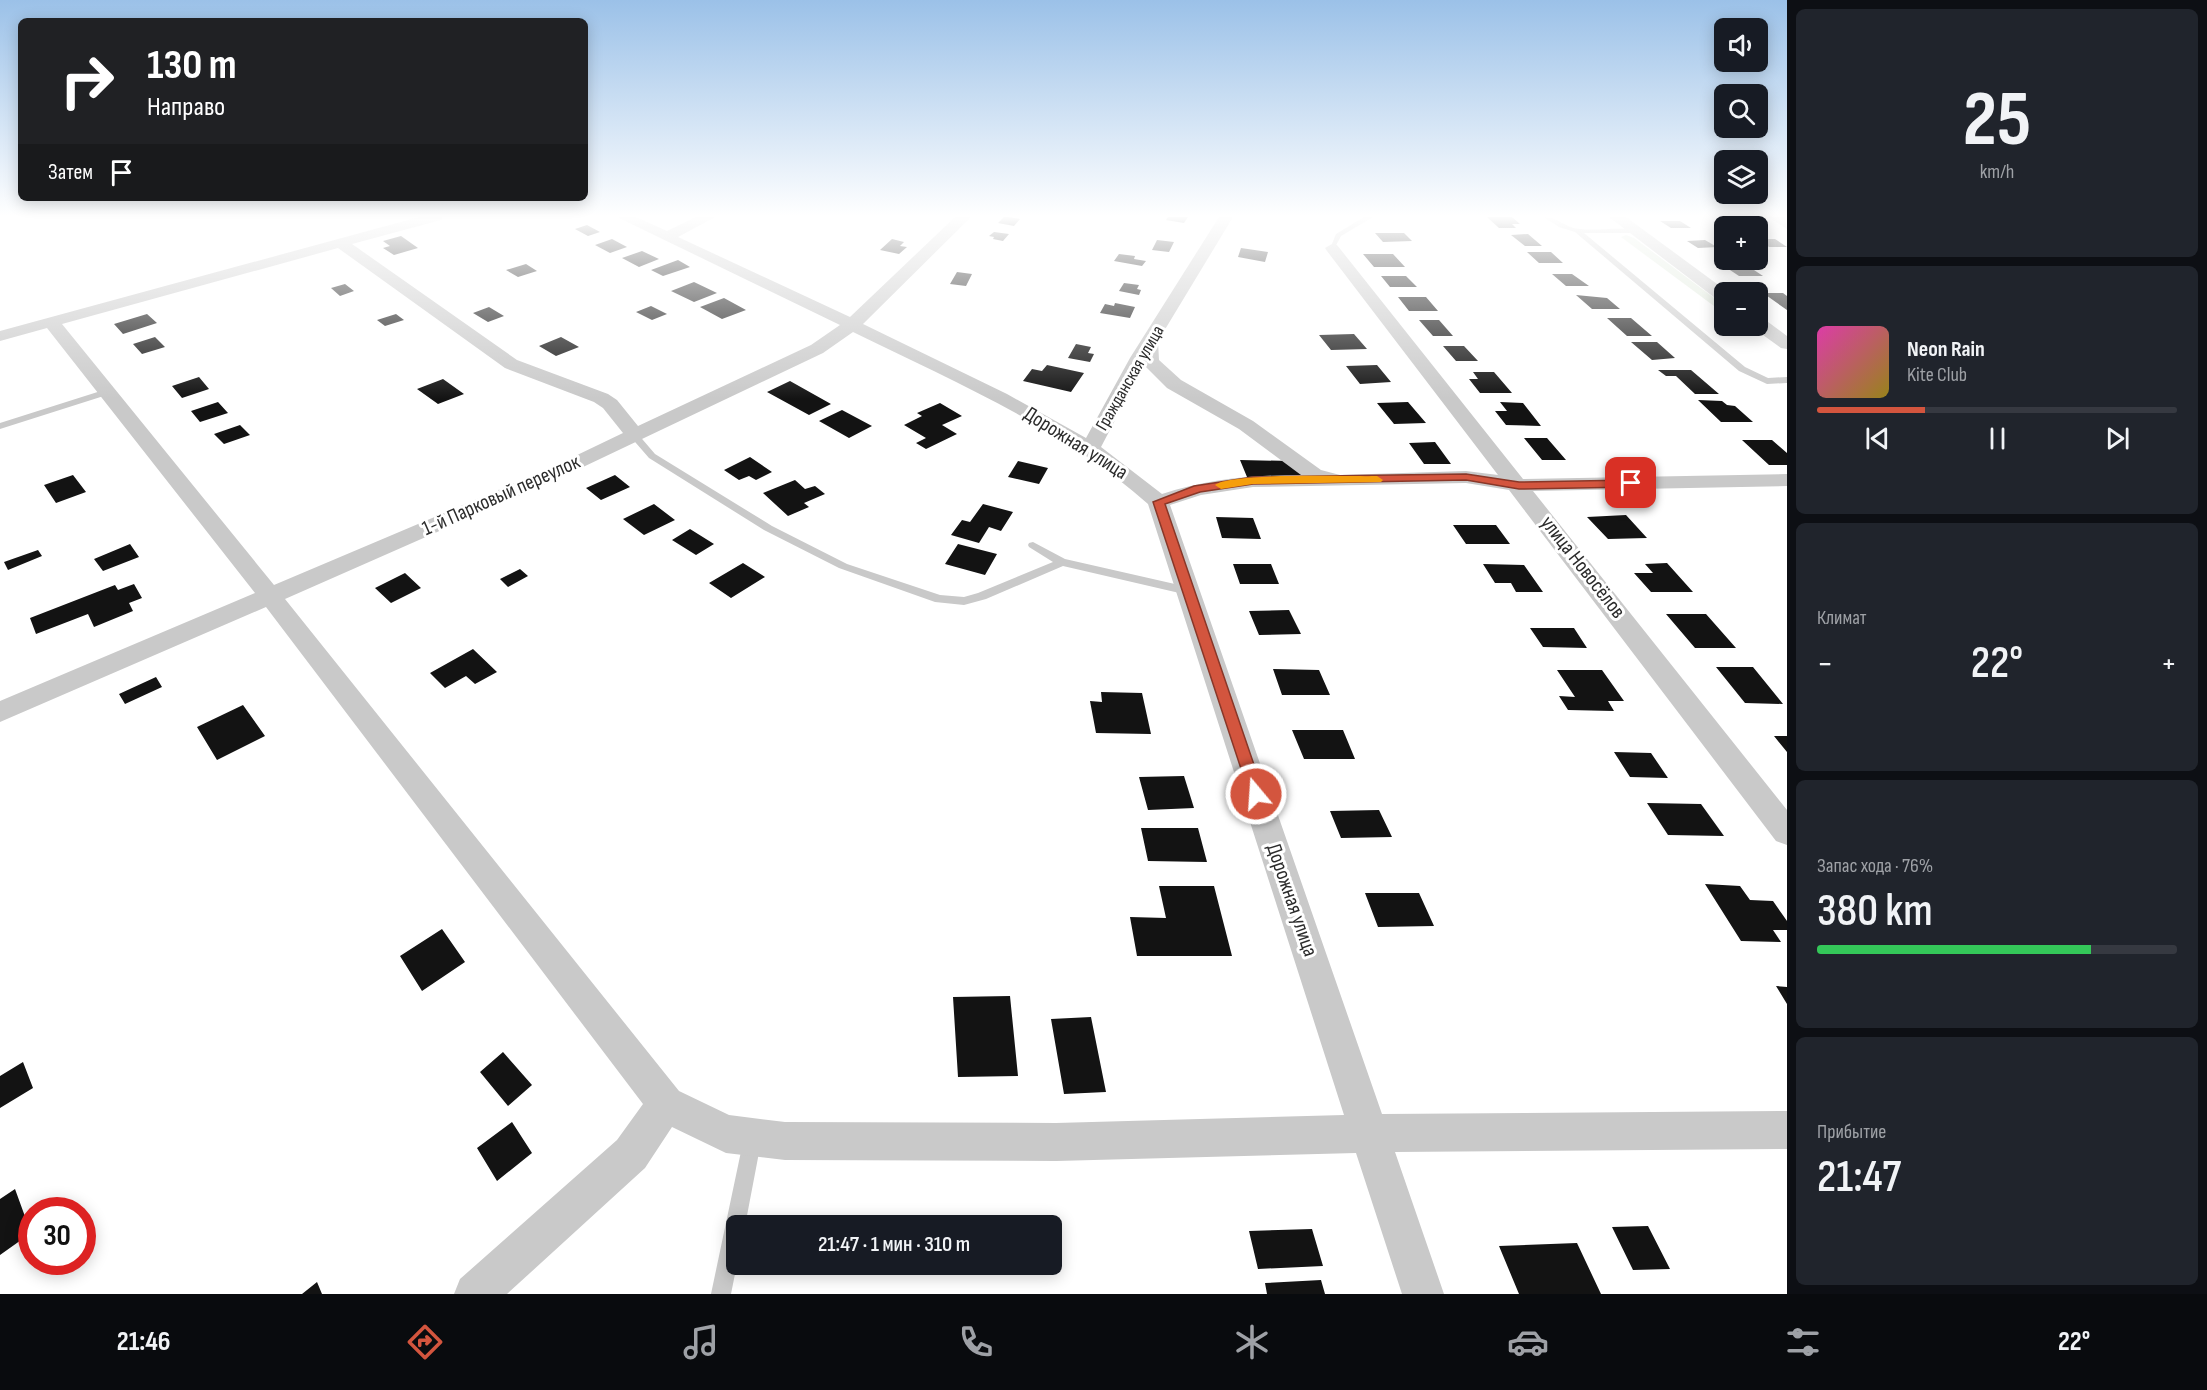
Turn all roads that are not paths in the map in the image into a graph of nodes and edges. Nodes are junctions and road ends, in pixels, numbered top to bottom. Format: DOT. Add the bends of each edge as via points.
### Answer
graph roads {
  1 [pos="217,277"];
  2 [pos="389,277"];
  3 [pos="753,277"];
  4 [pos="901,277"];
  5 [pos="1190,277"];
  6 [pos="1355,277"];
  7 [pos="1632,277"];
  8 [pos="1697,277"];
  9 [pos="1714,290"];
  10 [pos="51,322"];
  11 [pos="853,324"];
  12 [pos="1768,330"];
  13 [pos="0,336"];
  14 [pos="1151,343"];
  15 [pos="1787,344"];
  16 [pos="1787,380"];
  17 [pos="107,392"];
  18 [pos="0,426"];
  19 [pos="633,435"];
  20 [pos="1091,447"];
  21 [pos="1787,480"];
  22 [pos="1339,481"];
  23 [pos="1519,485"];
  24 [pos="1158,502"];
  25 [pos="1033,545"];
  26 [pos="1062,562"];
  27 [pos="1188,591"];
  28 [pos="271,597"];
  29 [pos="0,712"];
  30 [pos="1787,831"];
  31 [pos="666,1104"];
  32 [pos="1787,1130"];
  33 [pos="1370,1133"];
  34 [pos="753,1137"];
  35 [pos="475,1294"];
  36 [pos="721,1294"];
  37 [pos="1423,1294"];
  1 -- 10 [label="street"];
  2 -- 19 [label="street" via="511,364 610,404"];
  3 -- 11 [label="street, Дорожная улица"];
  4 -- 11 [label="street, 1-й Парковый переулок"];
  5 -- 14 [label="street, Гражданская улица"];
  6 -- 23 [label="street, улица Новосёлов"];
  7 -- 16 [label="lane" via="1742,369 1767,381"];
  8 -- 9 [label="street"];
  10 -- 13 [label="street"];
  10 -- 17 [label="street"];
  11 -- 19 [label="street, 1-й Парковый переулок" via="817,349"];
  11 -- 20 [label="street, Дорожная улица"];
  12 -- 15 [label="street"];
  14 -- 20 [label="street, Гражданская улица"];
  14 -- 22 [label="street" via="1149,362 1174,384 1246,425 1314,474"];
  17 -- 18 [label="lane"];
  17 -- 28 [label="street"];
  19 -- 26 [label="lane" via="652,456 768,528 843,566 939,599 964,601 982,596"];
  19 -- 28 [label="street, 1-й Парковый переулок"];
  20 -- 24 [label="street, Дорожная улица"];
  21 -- 23 [label="street"];
  22 -- 23 [label="street" via="1466,477"];
  22 -- 24 [label="street" via="1253,481 1198,489"];
  23 -- 30 [label="street, улица Новосёлов"];
  24 -- 27 [label="street, Дорожная улица"];
  25 -- 26 [label="lane"];
  26 -- 27 [label="lane"];
  27 -- 33 [label="street, Дорожная улица"];
  28 -- 29 [label="street, 1-й Парковый переулок"];
  28 -- 31 [label="street"];
  31 -- 34 [label="street" via="726,1134"];
  31 -- 35 [label="street" via="631,1154"];
  32 -- 33 [label="street"];
  33 -- 34 [label="street" via="1056,1142 785,1141"];
  33 -- 37 [label="street, Дорожная улица"];
  34 -- 36 [label="lane"];
}
